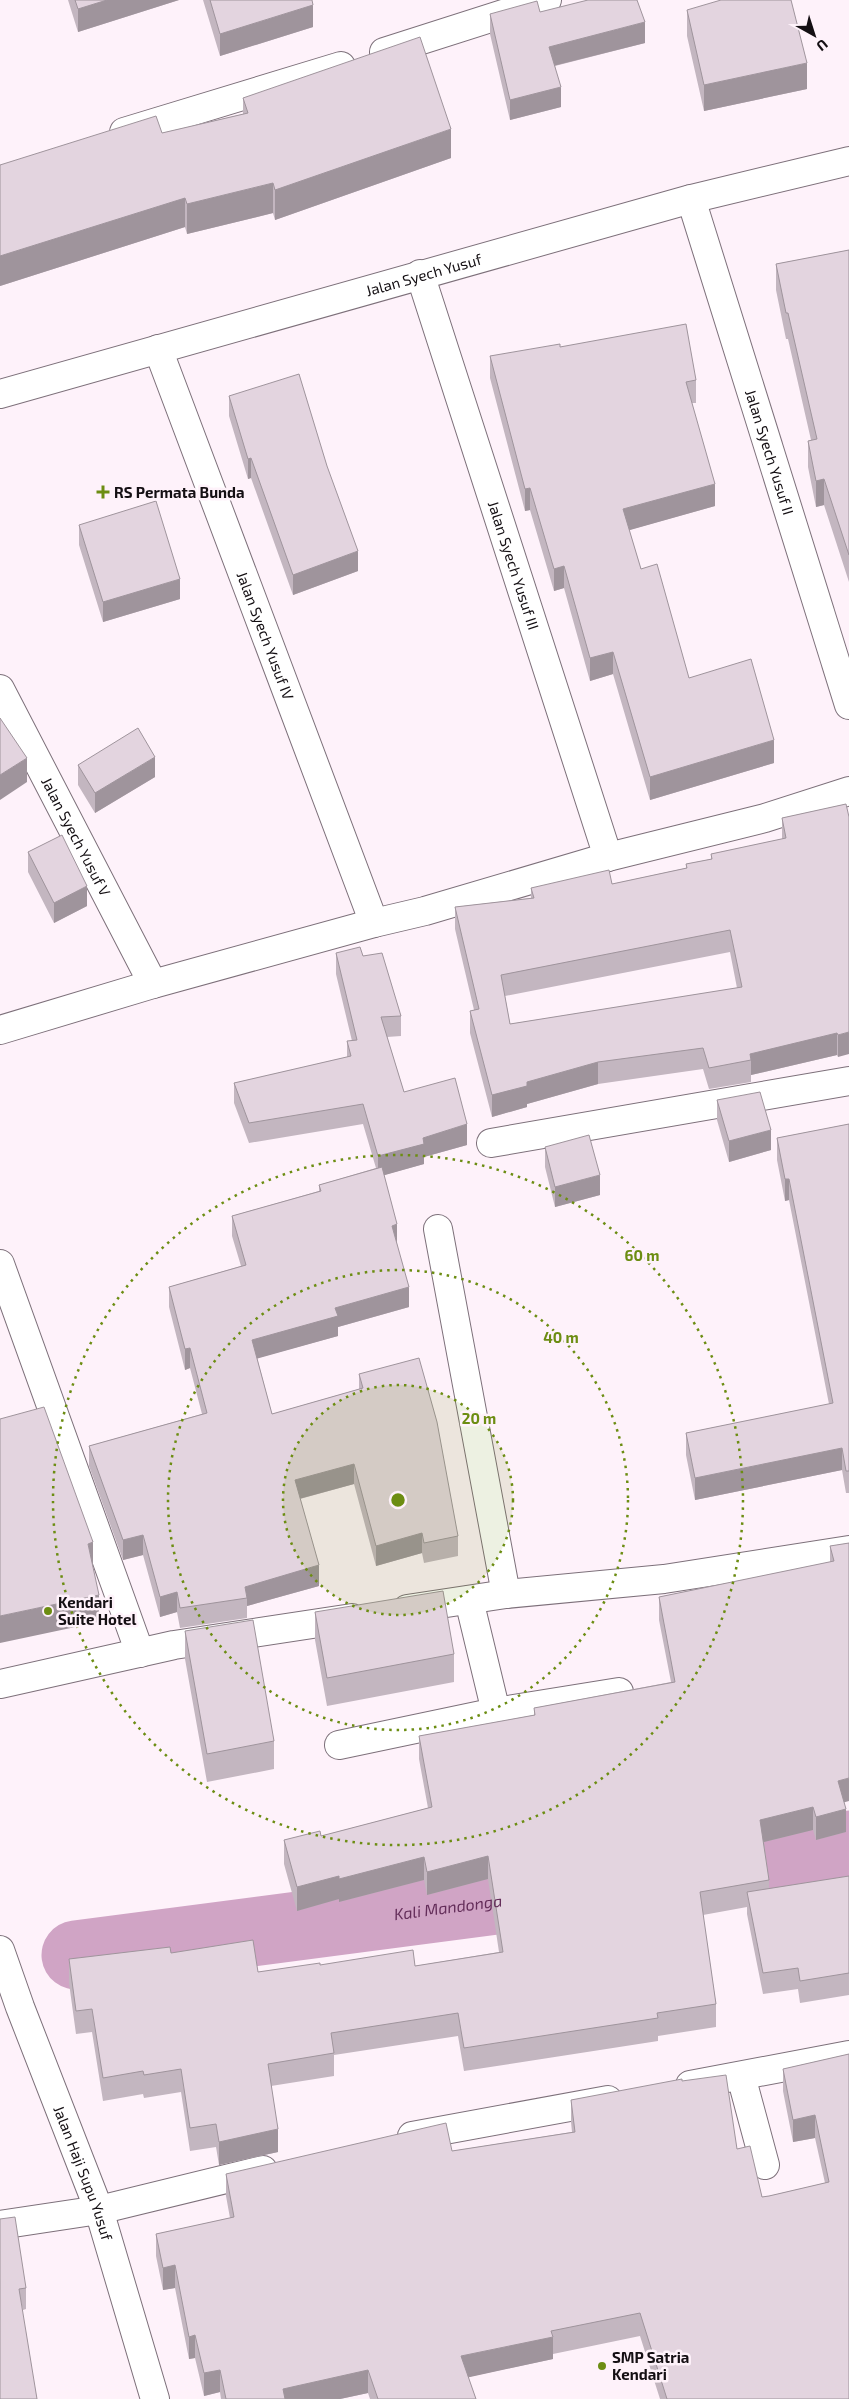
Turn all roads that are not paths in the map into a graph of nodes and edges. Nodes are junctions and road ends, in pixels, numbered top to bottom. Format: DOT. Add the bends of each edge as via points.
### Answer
graph roads {
  1 [pos="547,0"];
  2 [pos="513,6"];
  3 [pos="104,138"];
  4 [pos="849,161"];
  5 [pos="690,198"];
  6 [pos="420,274"];
  7 [pos="158,349"];
  8 [pos="0,394"];
  9 [pos="0,689"];
  10 [pos="849,705"];
  11 [pos="849,791"];
  12 [pos="608,857"];
  13 [pos="374,923"];
  14 [pos="153,984"];
  15 [pos="0,1030"];
  16 [pos="849,1081"];
  17 [pos="491,1143"];
  18 [pos="438,1229"];
  19 [pos="0,1264"];
  20 [pos="849,1550"];
  21 [pos="506,1594"];
  22 [pos="469,1600"];
  23 [pos="140,1653"];
  24 [pos="0,1684"];
  25 [pos="619,1692"];
  26 [pos="496,1712"];
  27 [pos="339,1745"];
  28 [pos="0,1950"];
  29 [pos="849,2055"];
  30 [pos="741,2076"];
  31 [pos="663,2090"];
  32 [pos="634,2095"];
  33 [pos="391,2140"];
  34 [pos="284,2165"];
  35 [pos="765,2165"];
  36 [pos="99,2210"];
  37 [pos="0,2225"];
  38 [pos="154,2399"];
  1 -- 2 [label="street"];
  2 -- 3 [label="street"];
  4 -- 5 [label="street, Jalan Syech Yusuf"];
  5 -- 6 [label="street, Jalan Syech Yusuf"];
  5 -- 10 [label="street, Jalan Syech Yusuf II"];
  6 -- 7 [label="street, Jalan Syech Yusuf"];
  6 -- 12 [label="street, Jalan Syech Yusuf III"];
  7 -- 8 [label="street, Jalan Syech Yusuf"];
  7 -- 13 [label="street, Jalan Syech Yusuf IV"];
  9 -- 14 [label="street, Jalan Syech Yusuf V"];
  11 -- 12 [label="street" via="765,818"];
  12 -- 13 [label="street"];
  13 -- 14 [label="street"];
  14 -- 15 [label="street"];
  16 -- 17 [label="street"];
  18 -- 21 [label="street"];
  19 -- 23 [label="street"];
  20 -- 21 [label="street" via="664,1579"];
  21 -- 22 [label="street"];
  22 -- 23 [label="street"];
  22 -- 26 [label="street"];
  23 -- 24 [label="street"];
  25 -- 26 [label="street"];
  26 -- 27 [label="street"];
  28 -- 36 [label="street, Jalan Haji Supu Yusuf"];
  29 -- 30 [label="street"];
  30 -- 31 [label="street"];
  30 -- 35 [label="street"];
  32 -- 33 [label="street"];
  34 -- 36 [label="street"];
  36 -- 37 [label="street"];
  36 -- 38 [label="street, Jalan Haji Supu Yusuf"];
}
